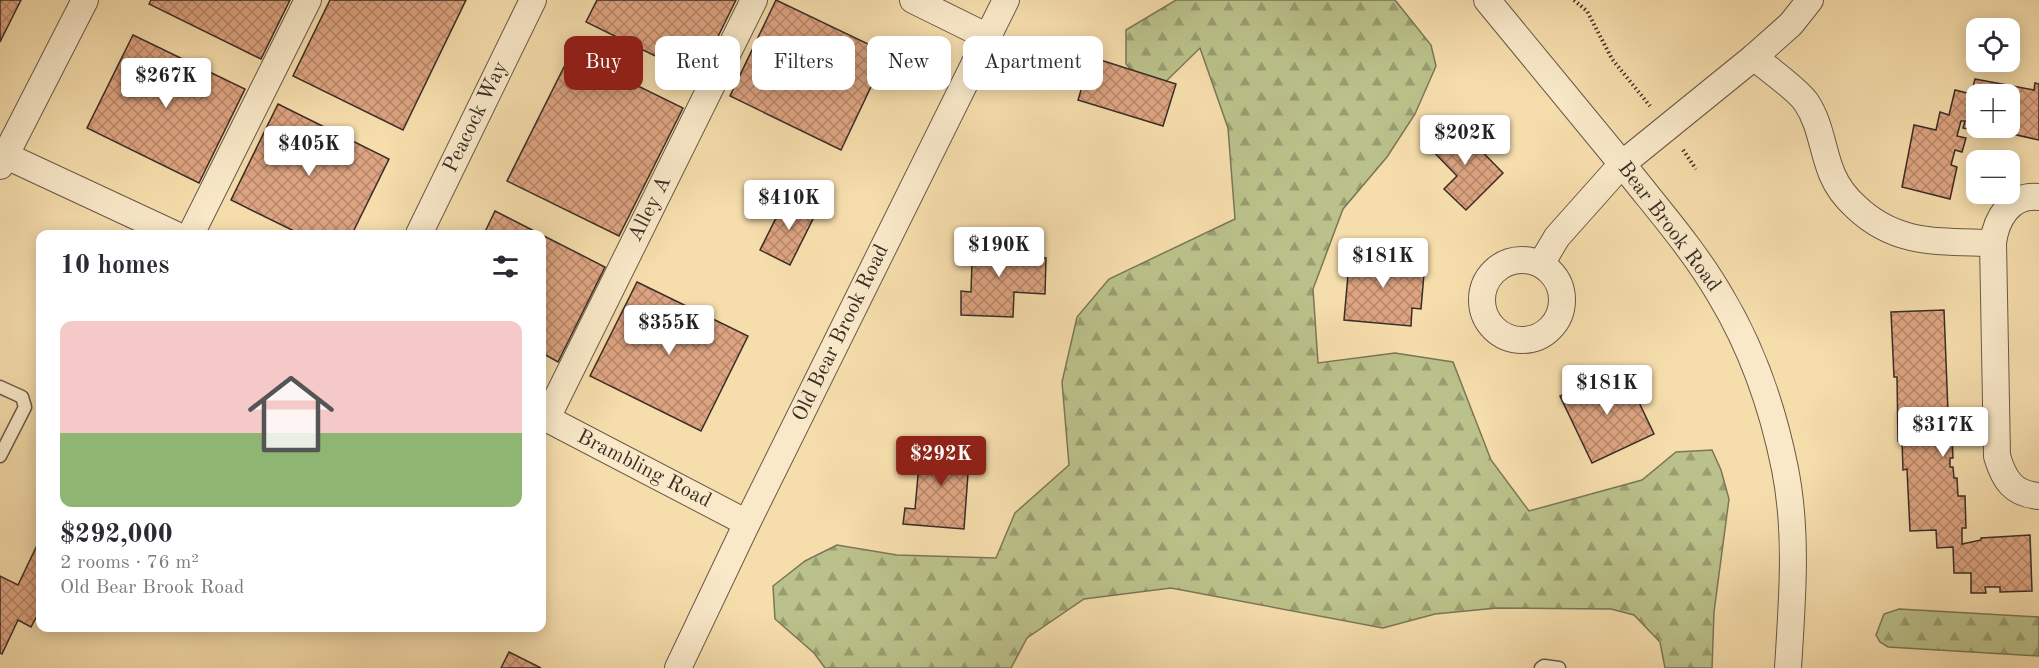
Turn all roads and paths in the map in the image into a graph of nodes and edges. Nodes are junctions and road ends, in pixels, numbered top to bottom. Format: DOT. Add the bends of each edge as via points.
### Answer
graph roads {
  1 [pos="85,0"];
  2 [pos="308,0"];
  3 [pos="533,0"];
  4 [pos="754,0"];
  5 [pos="913,0"];
  6 [pos="1006,0"];
  7 [pos="1487,0"];
  8 [pos="1574,0"];
  9 [pos="1810,0"];
  10 [pos="986,36"];
  11 [pos="988,36"];
  12 [pos="1754,57"];
  13 [pos="963,87"];
  14 [pos="1666,128"];
  15 [pos="2,158"];
  16 [pos="1622,164"];
  17 [pos="1696,169"];
  18 [pos="2039,197"];
  19 [pos="165,230"];
  20 [pos="193,230"];
  21 [pos="421,230"];
  22 [pos="1993,243"];
  23 [pos="1541,264"];
  24 [pos="0,387"];
  25 [pos="546,413"];
  26 [pos="546,418"];
  27 [pos="0,456"];
  28 [pos="2039,496"];
  29 [pos="747,523"];
  30 [pos="678,668"];
  31 [pos="1541,668"];
  32 [pos="1559,668"];
  33 [pos="1788,668"];
  1 -- 15 [label="street"];
  2 -- 20 [label="street"];
  3 -- 21 [label="street, Peacock Way"];
  4 -- 25 [label="street, Alley A"];
  5 -- 10 [label="street"];
  6 -- 11 [label="street, Old Bear Brook Road"];
  7 -- 16 [label="street, Bear Brook Road"];
  8 -- 14 [label="path" via="1587,11 1612,59"];
  9 -- 12 [label="street" via="1791,24"];
  12 -- 14 [label="street"];
  12 -- 22 [label="street" via="1804,99 1817,120 1832,175 1847,199 1868,219 1890,232 1918,240"];
  13 -- 29 [label="street, Old Bear Brook Road"];
  14 -- 16 [label="street"];
  14 -- 17 [label="path"];
  15 -- 19 [label="street"];
  16 -- 23 [label="street" via="1557,237"];
  16 -- 33 [label="street, Bear Brook Road" via="1691,249 1721,296 1750,354 1769,407 1785,470 1792,535"];
  18 -- 22 [label="street" via="2015,202 2002,213"];
  22 -- 28 [label="street" via="1997,456 2002,473 2013,487"];
  24 -- 27 [label="lane" via="22,397 24,407"];
  26 -- 29 [label="street, Brambling Road"];
  29 -- 30 [label="street, Old Bear Brook Road"];
  31 -- 32 [label="lane"];
}
